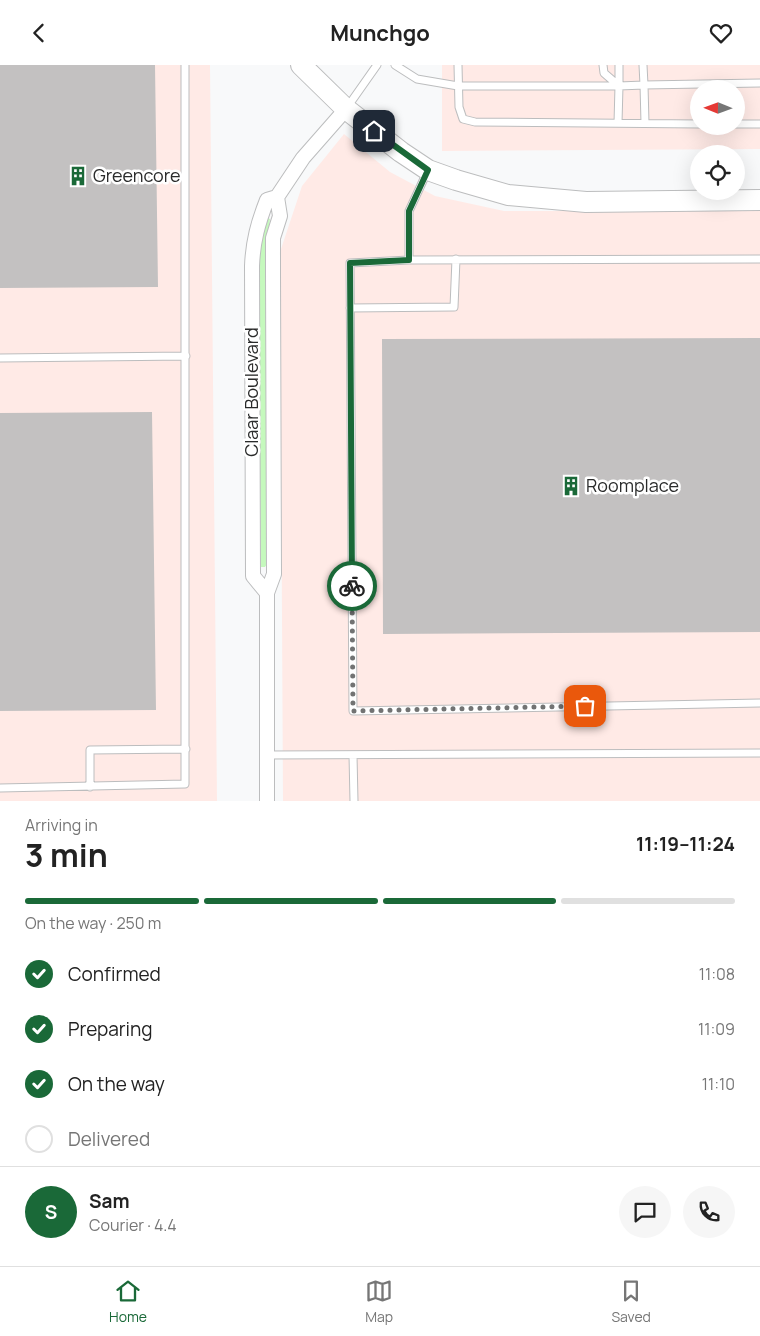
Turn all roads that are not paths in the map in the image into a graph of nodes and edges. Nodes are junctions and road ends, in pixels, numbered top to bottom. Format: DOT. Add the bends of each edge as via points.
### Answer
graph roads {
  1 [pos="185,65"];
  2 [pos="301,65"];
  3 [pos="320,65"];
  4 [pos="377,65"];
  5 [pos="395,65"];
  6 [pos="458,65"];
  7 [pos="604,65"];
  8 [pos="619,65"];
  9 [pos="643,65"];
  10 [pos="760,83"];
  11 [pos="644,85"];
  12 [pos="458,86"];
  13 [pos="619,86"];
  14 [pos="346,109"];
  15 [pos="618,123"];
  16 [pos="645,123"];
  17 [pos="690,124"];
  18 [pos="745,124"];
  19 [pos="760,124"];
  20 [pos="428,170"];
  21 [pos="277,197"];
  22 [pos="760,200"];
  23 [pos="456,259"];
  24 [pos="760,259"];
  25 [pos="409,260"];
  26 [pos="350,308"];
  27 [pos="186,356"];
  28 [pos="0,358"];
  29 [pos="267,593"];
  30 [pos="760,703"];
  31 [pos="186,749"];
  32 [pos="760,753"];
  33 [pos="267,755"];
  34 [pos="353,755"];
  35 [pos="90,787"];
  36 [pos="0,788"];
  37 [pos="267,801"];
  38 [pos="354,801"];
  1 -- 27 [label="lane"];
  2 -- 14 [label="street"];
  3 -- 14 [label="street"];
  4 -- 14 [label="lane"];
  5 -- 12 [label="lane" via="417,79"];
  6 -- 12 [label="lane"];
  7 -- 13 [label="lane" via="604,73"];
  8 -- 13 [label="lane"];
  9 -- 11 [label="lane"];
  10 -- 11 [label="lane"];
  11 -- 13 [label="lane"];
  11 -- 16 [label="lane"];
  12 -- 13 [label="lane"];
  12 -- 15 [label="lane" via="463,119 475,122"];
  13 -- 15 [label="lane"];
  14 -- 20 [label="street"];
  14 -- 21 [label="street, Claar Boulevard" via="303,158"];
  15 -- 16 [label="lane"];
  16 -- 17 [label="lane"];
  18 -- 19 [label="lane"];
  20 -- 22 [label="street" via="508,195 586,202"];
  20 -- 25 [label="lane" via="409,211"];
  21 -- 29 [label="street, Claar Boulevard" via="280,216 273,238 272,272 274,573"];
  21 -- 29 [label="street, Claar Boulevard" via="267,200 260,219 253,242 252,266 253,576"];
  23 -- 24 [label="lane"];
  23 -- 25 [label="lane"];
  23 -- 26 [label="lane" via="454,307"];
  25 -- 26 [label="lane" via="350,263"];
  26 -- 30 [label="lane" via="353,711"];
  27 -- 28 [label="lane"];
  27 -- 31 [label="lane"];
  29 -- 33 [label="street, Claar Boulevard"];
  31 -- 35 [label="lane" via="185,784"];
  31 -- 35 [label="lane" via="90,750"];
  32 -- 34 [label="lane"];
  33 -- 34 [label="lane"];
  33 -- 37 [label="street, Claar Boulevard"];
  34 -- 38 [label="lane"];
  35 -- 36 [label="lane"];
}
